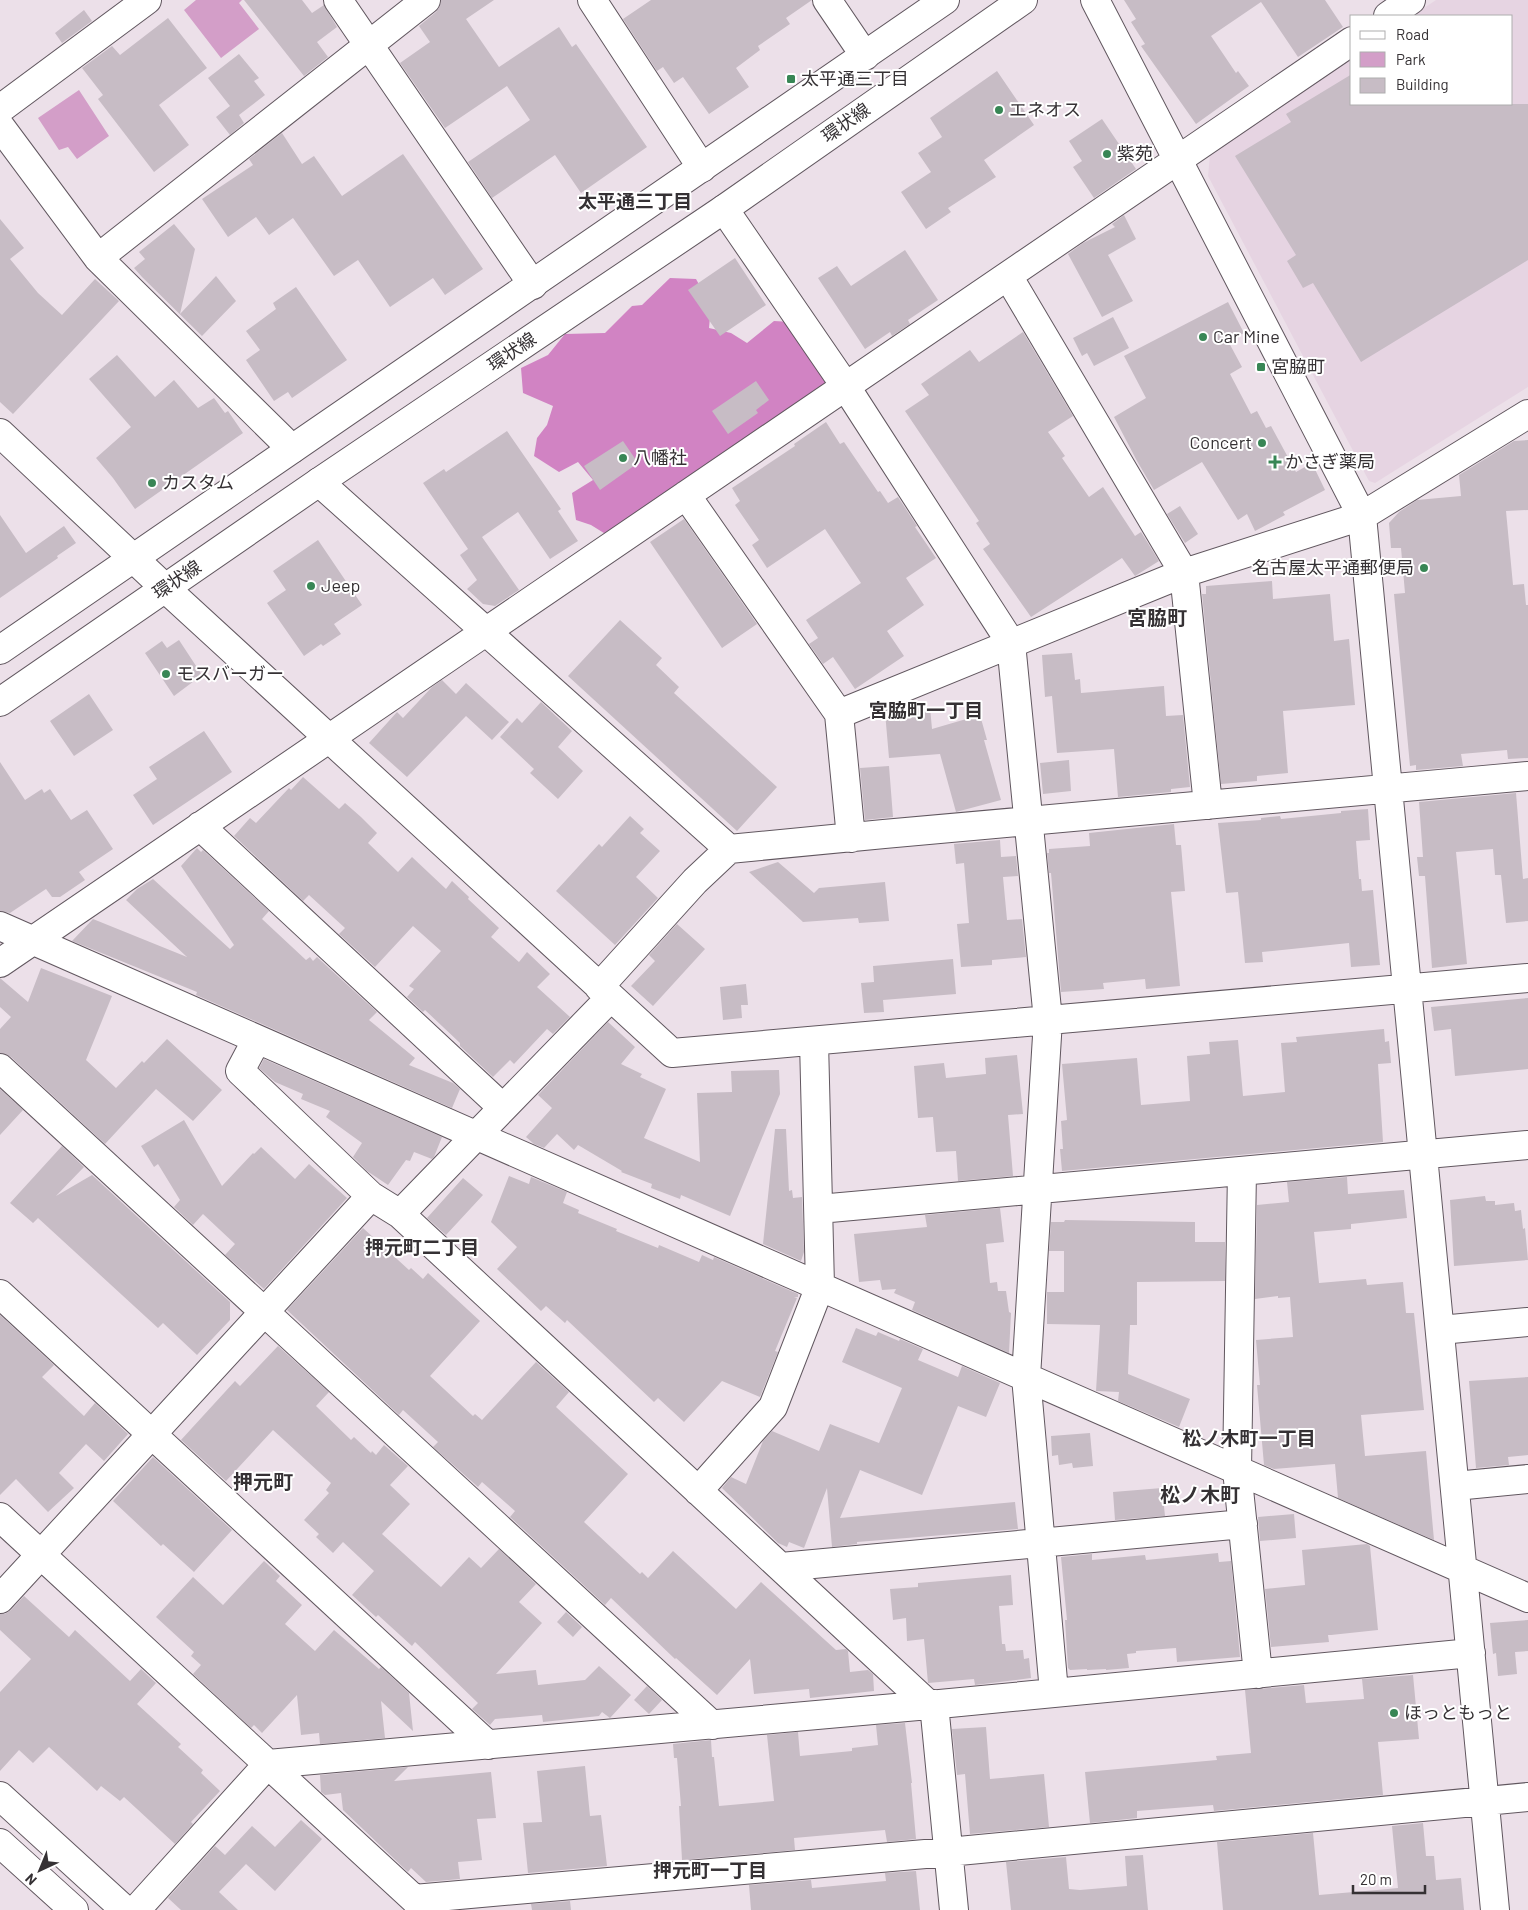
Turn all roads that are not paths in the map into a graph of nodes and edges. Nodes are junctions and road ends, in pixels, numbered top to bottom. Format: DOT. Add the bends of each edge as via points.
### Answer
graph roads {
  1 [pos="338,0"];
  2 [pos="426,0"];
  3 [pos="592,0"];
  4 [pos="828,0"];
  5 [pos="945,0"];
  6 [pos="1023,0"];
  7 [pos="1095,0"];
  8 [pos="1411,0"];
  9 [pos="141,2"];
  10 [pos="1389,15"];
  11 [pos="1350,42"];
  12 [pos="368,45"];
  13 [pos="865,56"];
  14 [pos="0,109"];
  15 [pos="0,126"];
  16 [pos="1178,160"];
  17 [pos="702,168"];
  18 [pos="724,209"];
  19 [pos="98,258"];
  20 [pos="1008,276"];
  21 [pos="533,285"];
  22 [pos="846,387"];
  23 [pos="1528,414"];
  24 [pos="0,434"];
  25 [pos="292,449"];
  26 [pos="319,482"];
  27 [pos="686,495"];
  28 [pos="1362,516"];
  29 [pos="134,558"];
  30 [pos="1184,573"];
  31 [pos="165,588"];
  32 [pos="485,632"];
  33 [pos="1011,643"];
  34 [pos="0,650"];
  35 [pos="0,702"];
  36 [pos="839,714"];
  37 [pos="329,738"];
  38 [pos="1528,776"];
  39 [pos="1389,788"];
  40 [pos="1208,805"];
  41 [pos="1029,822"];
  42 [pos="200,826"];
  43 [pos="851,838"];
  44 [pos="729,850"];
  45 [pos="0,926"];
  46 [pos="33,940"];
  47 [pos="0,963"];
  48 [pos="1528,978"];
  49 [pos="1408,989"];
  50 [pos="605,992"];
  51 [pos="1048,1020"];
  52 [pos="257,1039"];
  53 [pos="814,1041"];
  54 [pos="0,1068"];
  55 [pos="503,1108"];
  56 [pos="477,1134"];
  57 [pos="1528,1145"];
  58 [pos="1424,1154"];
  59 [pos="1242,1171"];
  60 [pos="1039,1189"];
  61 [pos="371,1196"];
  62 [pos="819,1209"];
  63 [pos="400,1214"];
  64 [pos="820,1286"];
  65 [pos="0,1294"];
  66 [pos="264,1313"];
  67 [pos="1528,1322"];
  68 [pos="1440,1330"];
  69 [pos="1026,1377"];
  70 [pos="152,1435"];
  71 [pos="1237,1470"];
  72 [pos="1528,1479"];
  73 [pos="1455,1486"];
  74 [pos="698,1491"];
  75 [pos="0,1517"];
  76 [pos="1243,1524"];
  77 [pos="1041,1543"];
  78 [pos="41,1555"];
  79 [pos="780,1567"];
  80 [pos="1463,1570"];
  81 [pos="1528,1598"];
  82 [pos="0,1599"];
  83 [pos="1471,1653"];
  84 [pos="1258,1674"];
  85 [pos="1054,1692"];
  86 [pos="931,1705"];
  87 [pos="712,1725"];
  88 [pos="488,1745"];
  89 [pos="268,1764"];
  90 [pos="0,1796"];
  91 [pos="1528,1797"];
  92 [pos="1485,1801"];
  93 [pos="0,1843"];
  94 [pos="948,1852"];
  95 [pos="420,1904"];
  96 [pos="74,1910"];
  97 [pos="125,1910"];
  98 [pos="136,1910"];
  99 [pos="954,1910"];
  100 [pos="1496,1910"];
  1 -- 12 [label="street"];
  2 -- 12 [label="street"];
  3 -- 17 [label="street"];
  4 -- 13 [label="street"];
  5 -- 13 [label="street"];
  6 -- 18 [label="street, 環状線"];
  7 -- 16 [label="street"];
  8 -- 10 [label="street"];
  9 -- 14 [label="street"];
  11 -- 16 [label="street"];
  12 -- 19 [label="street"];
  12 -- 21 [label="street"];
  13 -- 17 [label="street"];
  15 -- 19 [label="street"];
  16 -- 20 [label="street"];
  16 -- 28 [label="street"];
  17 -- 21 [label="street"];
  18 -- 22 [label="street"];
  18 -- 26 [label="street, 環状線"];
  19 -- 25 [label="street"];
  20 -- 22 [label="street"];
  20 -- 30 [label="street"];
  21 -- 25 [label="street"];
  22 -- 27 [label="street"];
  22 -- 33 [label="street"];
  23 -- 28 [label="street"];
  24 -- 29 [label="street"];
  25 -- 29 [label="street"];
  26 -- 31 [label="street, 環状線"];
  26 -- 32 [label="street"];
  27 -- 32 [label="street"];
  27 -- 36 [label="street"];
  28 -- 30 [label="street"];
  28 -- 39 [label="street"];
  29 -- 31 [label="street"];
  29 -- 34 [label="street"];
  30 -- 33 [label="street"];
  30 -- 40 [label="street"];
  31 -- 35 [label="street, 環状線"];
  31 -- 37 [label="street"];
  32 -- 37 [label="street"];
  32 -- 44 [label="street"];
  33 -- 36 [label="street"];
  33 -- 41 [label="street"];
  36 -- 43 [label="street"];
  37 -- 42 [label="street"];
  37 -- 50 [label="street"];
  38 -- 39 [label="street"];
  39 -- 40 [label="street"];
  39 -- 49 [label="street"];
  40 -- 41 [label="street"];
  41 -- 43 [label="street"];
  41 -- 51 [label="street"];
  42 -- 46 [label="street"];
  42 -- 55 [label="street"];
  43 -- 44 [label="street"];
  44 -- 50 [label="street" via="695,881"];
  45 -- 46 [label="street"];
  46 -- 47 [label="street"];
  46 -- 52 [label="street"];
  48 -- 49 [label="street"];
  49 -- 51 [label="street"];
  49 -- 58 [label="street"];
  50 -- 53 [label="street" via="672,1053"];
  50 -- 55 [label="street"];
  51 -- 53 [label="street"];
  51 -- 60 [label="street"];
  52 -- 56 [label="street"];
  52 -- 61 [label="street" via="240,1071"];
  53 -- 62 [label="street"];
  54 -- 66 [label="street"];
  55 -- 56 [label="street"];
  56 -- 63 [label="street"];
  56 -- 64 [label="street"];
  57 -- 58 [label="street"];
  58 -- 59 [label="street"];
  58 -- 68 [label="street"];
  59 -- 60 [label="street"];
  59 -- 71 [label="street"];
  60 -- 62 [label="street"];
  60 -- 69 [label="street"];
  61 -- 63 [label="street"];
  61 -- 66 [label="street"];
  62 -- 64 [label="street"];
  63 -- 74 [label="street"];
  64 -- 69 [label="street"];
  64 -- 74 [label="street" via="773,1407"];
  65 -- 70 [label="street"];
  66 -- 70 [label="street"];
  66 -- 87 [label="street"];
  67 -- 68 [label="street"];
  68 -- 73 [label="street"];
  69 -- 71 [label="street"];
  69 -- 77 [label="street"];
  70 -- 78 [label="street"];
  70 -- 88 [label="street"];
  71 -- 76 [label="street"];
  71 -- 80 [label="street"];
  72 -- 73 [label="street"];
  73 -- 80 [label="street"];
  74 -- 79 [label="street"];
  75 -- 78 [label="street"];
  76 -- 77 [label="street"];
  76 -- 84 [label="street"];
  77 -- 79 [label="street"];
  77 -- 85 [label="street"];
  78 -- 82 [label="street"];
  78 -- 89 [label="street"];
  79 -- 86 [label="street"];
  80 -- 81 [label="street"];
  80 -- 83 [label="street"];
  83 -- 84 [label="street"];
  83 -- 92 [label="street"];
  84 -- 85 [label="street"];
  85 -- 86 [label="street"];
  86 -- 87 [label="street"];
  86 -- 94 [label="street"];
  87 -- 88 [label="street"];
  88 -- 89 [label="street"];
  89 -- 95 [label="street"];
  89 -- 98 [label="street"];
  90 -- 97 [label="street"];
  91 -- 92 [label="street"];
  92 -- 94 [label="street"];
  92 -- 100 [label="street"];
  93 -- 96 [label="street"];
  94 -- 95 [label="street"];
  94 -- 99 [label="street"];
}
